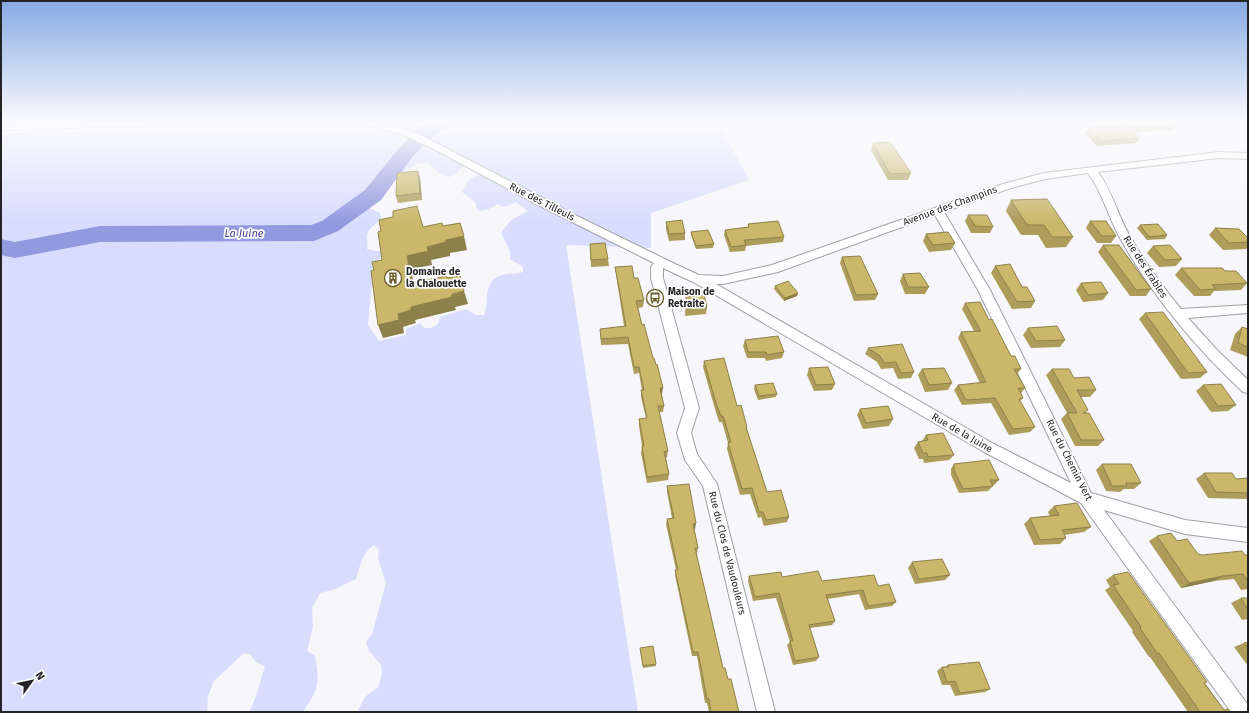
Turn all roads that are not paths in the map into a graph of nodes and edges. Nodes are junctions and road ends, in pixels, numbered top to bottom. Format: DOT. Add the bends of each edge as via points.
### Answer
graph roads {
  1 [pos="455,156"];
  2 [pos="1210,156"];
  3 [pos="1091,170"];
  4 [pos="938,211"];
  5 [pos="662,263"];
  6 [pos="697,279"];
  7 [pos="1248,309"];
  8 [pos="1178,314"];
  9 [pos="1248,388"];
  10 [pos="1086,498"];
  11 [pos="1248,535"];
  12 [pos="766,712"];
  13 [pos="1242,712"];
  1 -- 5 [label="street, Rue des Tilleuls"];
  2 -- 3 [label="street, Avenue des Champins"];
  3 -- 4 [label="street, Avenue des Champins" via="1044,176 1007,186"];
  3 -- 8 [label="street, Rue des Érables" via="1098,179 1125,237 1160,294"];
  4 -- 6 [label="street, Avenue des Champins" via="774,269 723,280"];
  4 -- 10 [label="street, Rue du Chemin Vert" via="984,290"];
  5 -- 6 [label="street, Avenue des Champins"];
  5 -- 12 [label="street, Rue du Clos de Vaudouleurs" via="657,267 657,278 692,408 684,433 690,456 710,484"];
  6 -- 10 [label="street, Rue de la Juine" via="989,448"];
  7 -- 8 [label="street"];
  8 -- 9 [label="street, Rue des Érables" via="1218,361"];
  10 -- 11 [label="street, Rue de la Juine" via="1185,527"];
  10 -- 13 [label="street, Rue du Chemin Vert"];
}
